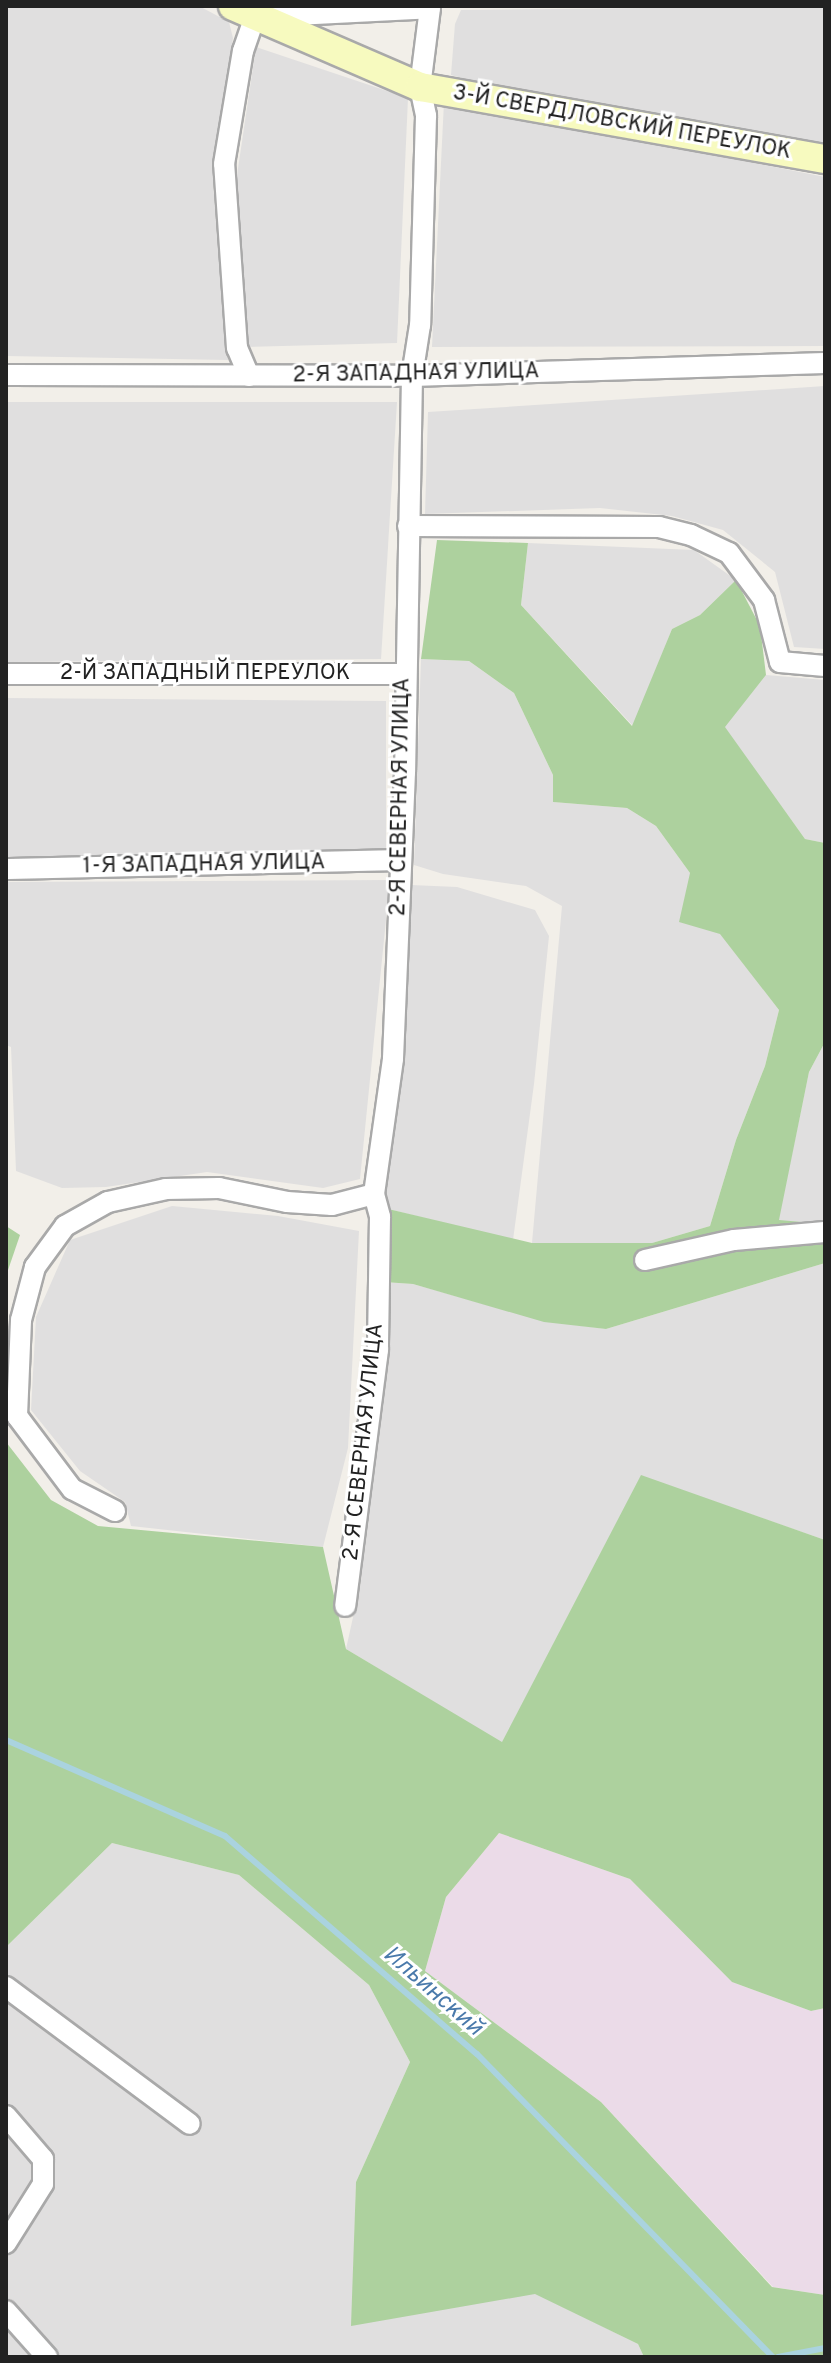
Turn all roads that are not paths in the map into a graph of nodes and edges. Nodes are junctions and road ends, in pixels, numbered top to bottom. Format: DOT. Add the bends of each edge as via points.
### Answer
graph roads {
  1 [pos="434,7"];
  2 [pos="407,8"];
  3 [pos="244,12"];
  4 [pos="420,87"];
  5 [pos="825,159"];
  6 [pos="825,363"];
  7 [pos="6,375"];
  8 [pos="249,376"];
  9 [pos="412,376"];
  10 [pos="408,526"];
  11 [pos="825,666"];
  12 [pos="6,674"];
  13 [pos="404,674"];
  14 [pos="401,860"];
  15 [pos="6,869"];
  16 [pos="374,1194"];
  17 [pos="825,1232"];
  18 [pos="645,1260"];
  19 [pos="115,1511"];
  20 [pos="345,1606"];
  21 [pos="6,1987"];
  22 [pos="6,2116"];
  23 [pos="190,2124"];
  24 [pos="6,2243"];
  25 [pos="6,2311"];
  26 [pos="47,2357"];
  1 -- 2 [label="street, 2-Я СЕВЕРНАЯ УЛИЦА"];
  1 -- 4 [label="street, 2-Я СЕВЕРНАЯ УЛИЦА"];
  2 -- 3 [label="street, 2-Я СЕВЕРНАЯ УЛИЦА"];
  3 -- 4 [label="main road, 3-Й СВЕРДЛОВСКИЙ ПЕРЕУЛОК"];
  3 -- 8 [label="street" via="243,51 224,164 237,348"];
  4 -- 5 [label="main road, 3-Й СВЕРДЛОВСКИЙ ПЕРЕУЛОК"];
  4 -- 9 [label="street, 2-Я СЕВЕРНАЯ УЛИЦА" via="426,116 420,325"];
  6 -- 9 [label="street, 2-Я ЗАПАДНАЯ УЛИЦА"];
  7 -- 8 [label="street, 2-Я ЗАПАДНАЯ УЛИЦА"];
  8 -- 9 [label="street, 2-Я ЗАПАДНАЯ УЛИЦА"];
  9 -- 10 [label="street, 2-Я СЕВЕРНАЯ УЛИЦА"];
  10 -- 11 [label="street" via="659,527 691,535 729,553 764,600 780,662"];
  10 -- 13 [label="street, 2-Я СЕВЕРНАЯ УЛИЦА"];
  12 -- 13 [label="street, 2-Й ЗАПАДНЫЙ ПЕРЕУЛОК"];
  13 -- 14 [label="street, 2-Я СЕВЕРНАЯ УЛИЦА"];
  14 -- 15 [label="street, 1-Я ЗАПАДНАЯ УЛИЦА"];
  14 -- 16 [label="street, 2-Я СЕВЕРНАЯ УЛИЦА" via="393,1059"];
  16 -- 19 [label="street" via="332,1205 219,1188 166,1189 108,1202 65,1226 35,1267 25,1307 17,1416 72,1489"];
  16 -- 20 [label="street, 2-Я СЕВЕРНАЯ УЛИЦА" via="380,1217 378,1350"];
  17 -- 18 [label="street" via="734,1240"];
  21 -- 23 [label="street"];
  22 -- 24 [label="street" via="43,2159 43,2184"];
  25 -- 26 [label="street"];
}
